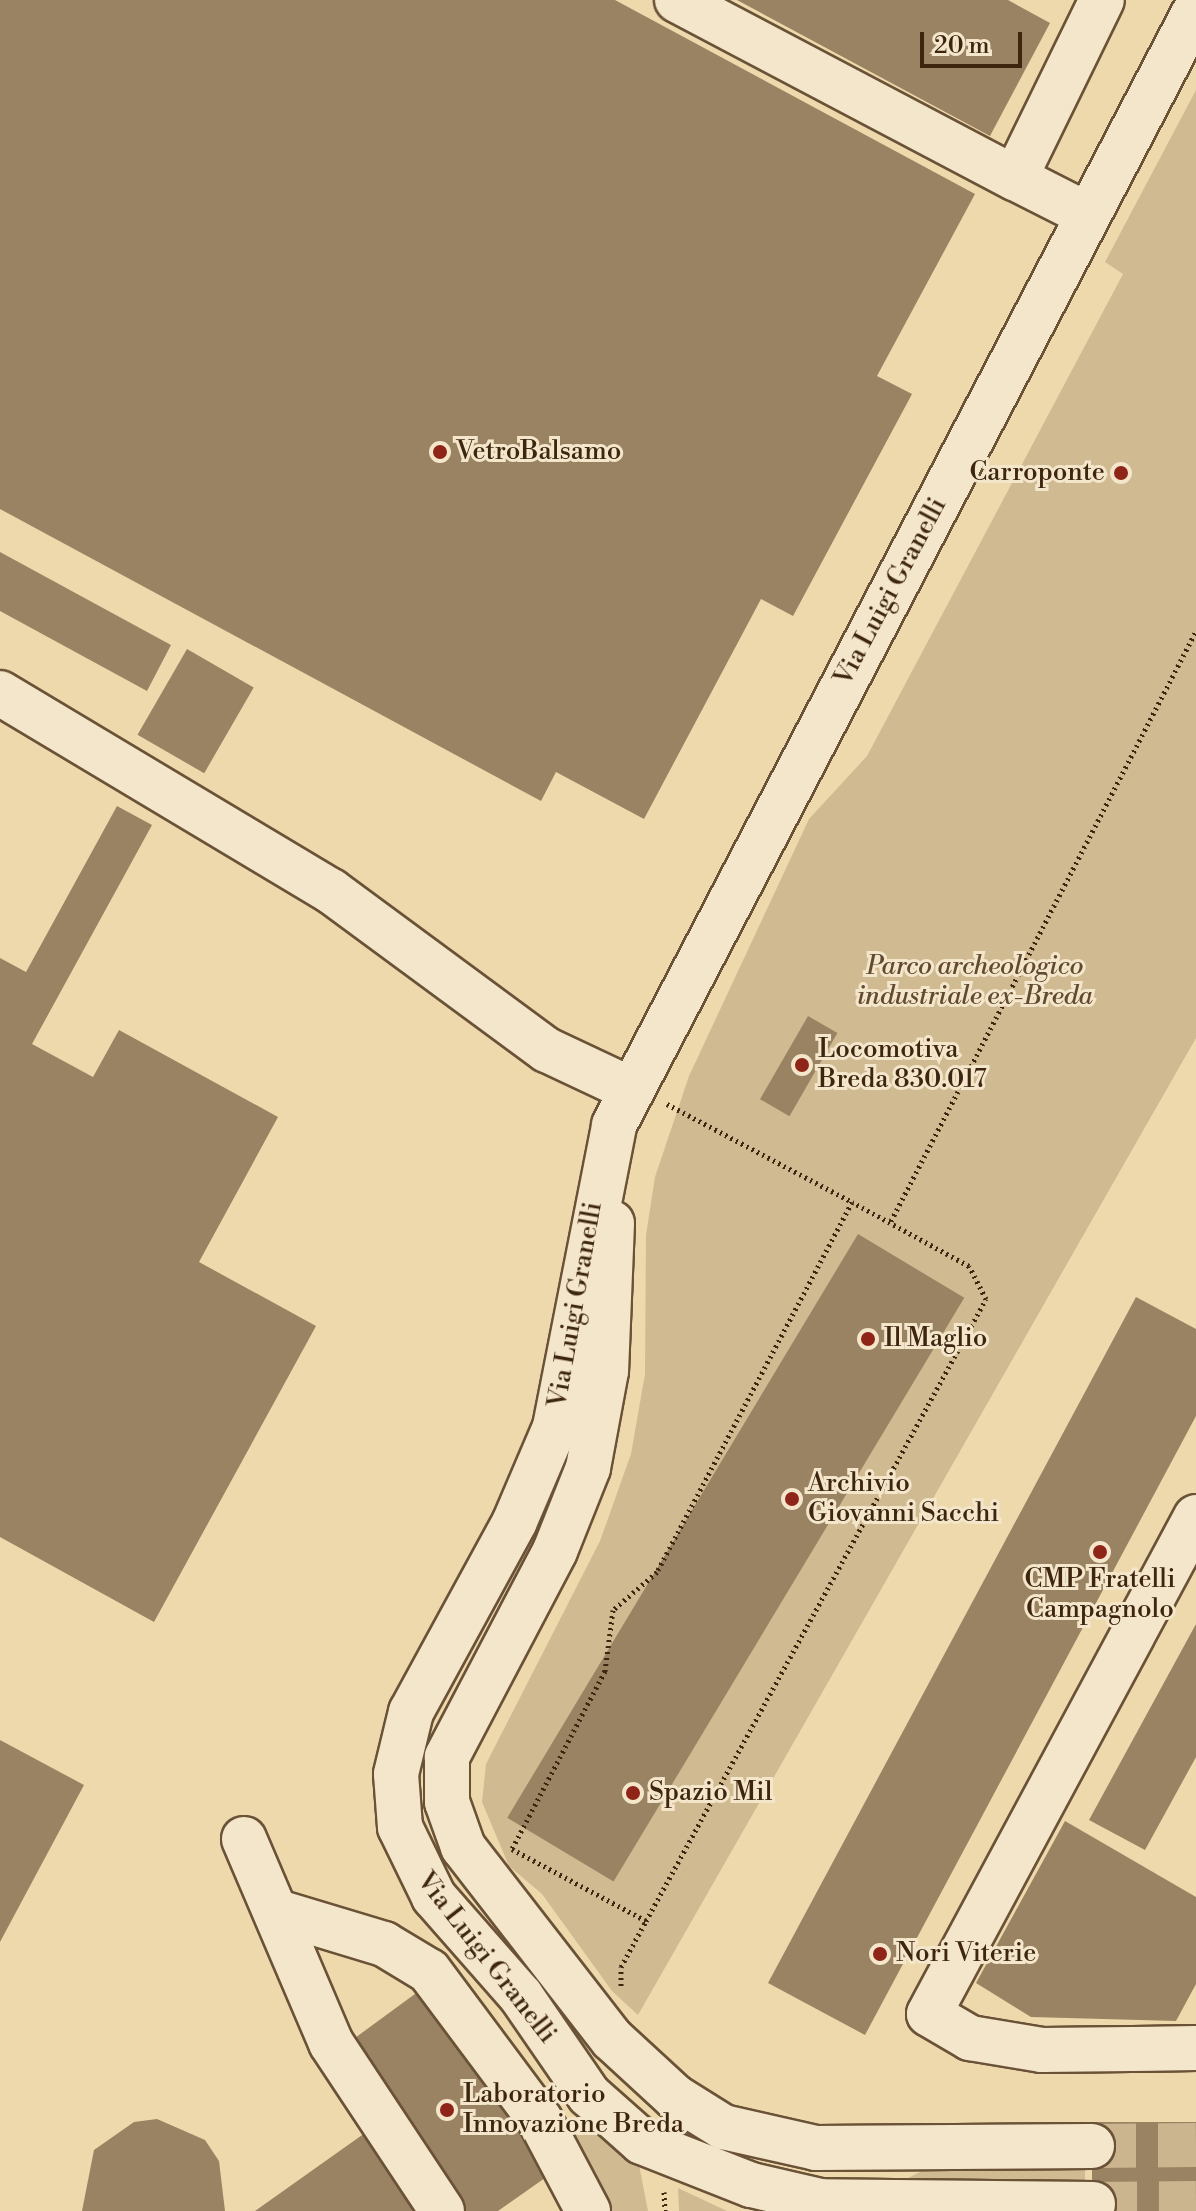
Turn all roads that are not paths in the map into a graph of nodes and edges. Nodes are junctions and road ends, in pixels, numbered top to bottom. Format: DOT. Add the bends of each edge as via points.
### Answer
graph roads {
  1 [pos="677,0"];
  2 [pos="1102,0"];
  3 [pos="1196,9"];
  4 [pos="1015,178"];
  5 [pos="1088,215"];
  6 [pos="0,693"];
  7 [pos="632,1090"];
  8 [pos="1196,1517"];
  9 [pos="244,1839"];
  10 [pos="278,1912"];
  11 [pos="1196,2048"];
  12 [pos="775,2143"];
  13 [pos="1092,2146"];
  14 [pos="772,2201"];
  15 [pos="1093,2204"];
  16 [pos="442,2211"];
  17 [pos="588,2211"];
  1 -- 4 [label="street"];
  2 -- 4 [label="street"];
  3 -- 5 [label="street, Via Luigi Granelli"];
  4 -- 5 [label="street"];
  5 -- 7 [label="street, Via Luigi Granelli"];
  6 -- 7 [label="street" via="331,891 547,1050"];
  7 -- 12 [label="street, Via Luigi Granelli" via="612,1210 609,1335 596,1439 555,1551 451,1747 447,1802 479,1871 612,2039 692,2110"];
  7 -- 14 [label="street, Via Luigi Granelli" via="602,1160 555,1427 506,1540 411,1712 396,1774 397,1814 434,1897 521,1996 601,2108 656,2149"];
  8 -- 11 [label="street" via="929,2014 970,2038 1042,2050"];
  9 -- 10 [label="street"];
  10 -- 16 [label="street" via="331,2043"];
  10 -- 17 [label="street" via="384,1944 429,1971 540,2120"];
  12 -- 13 [label="street, Via Luigi Granelli"];
  12 -- 14 [label="street"];
  14 -- 15 [label="street, Via Luigi Granelli"];
}
